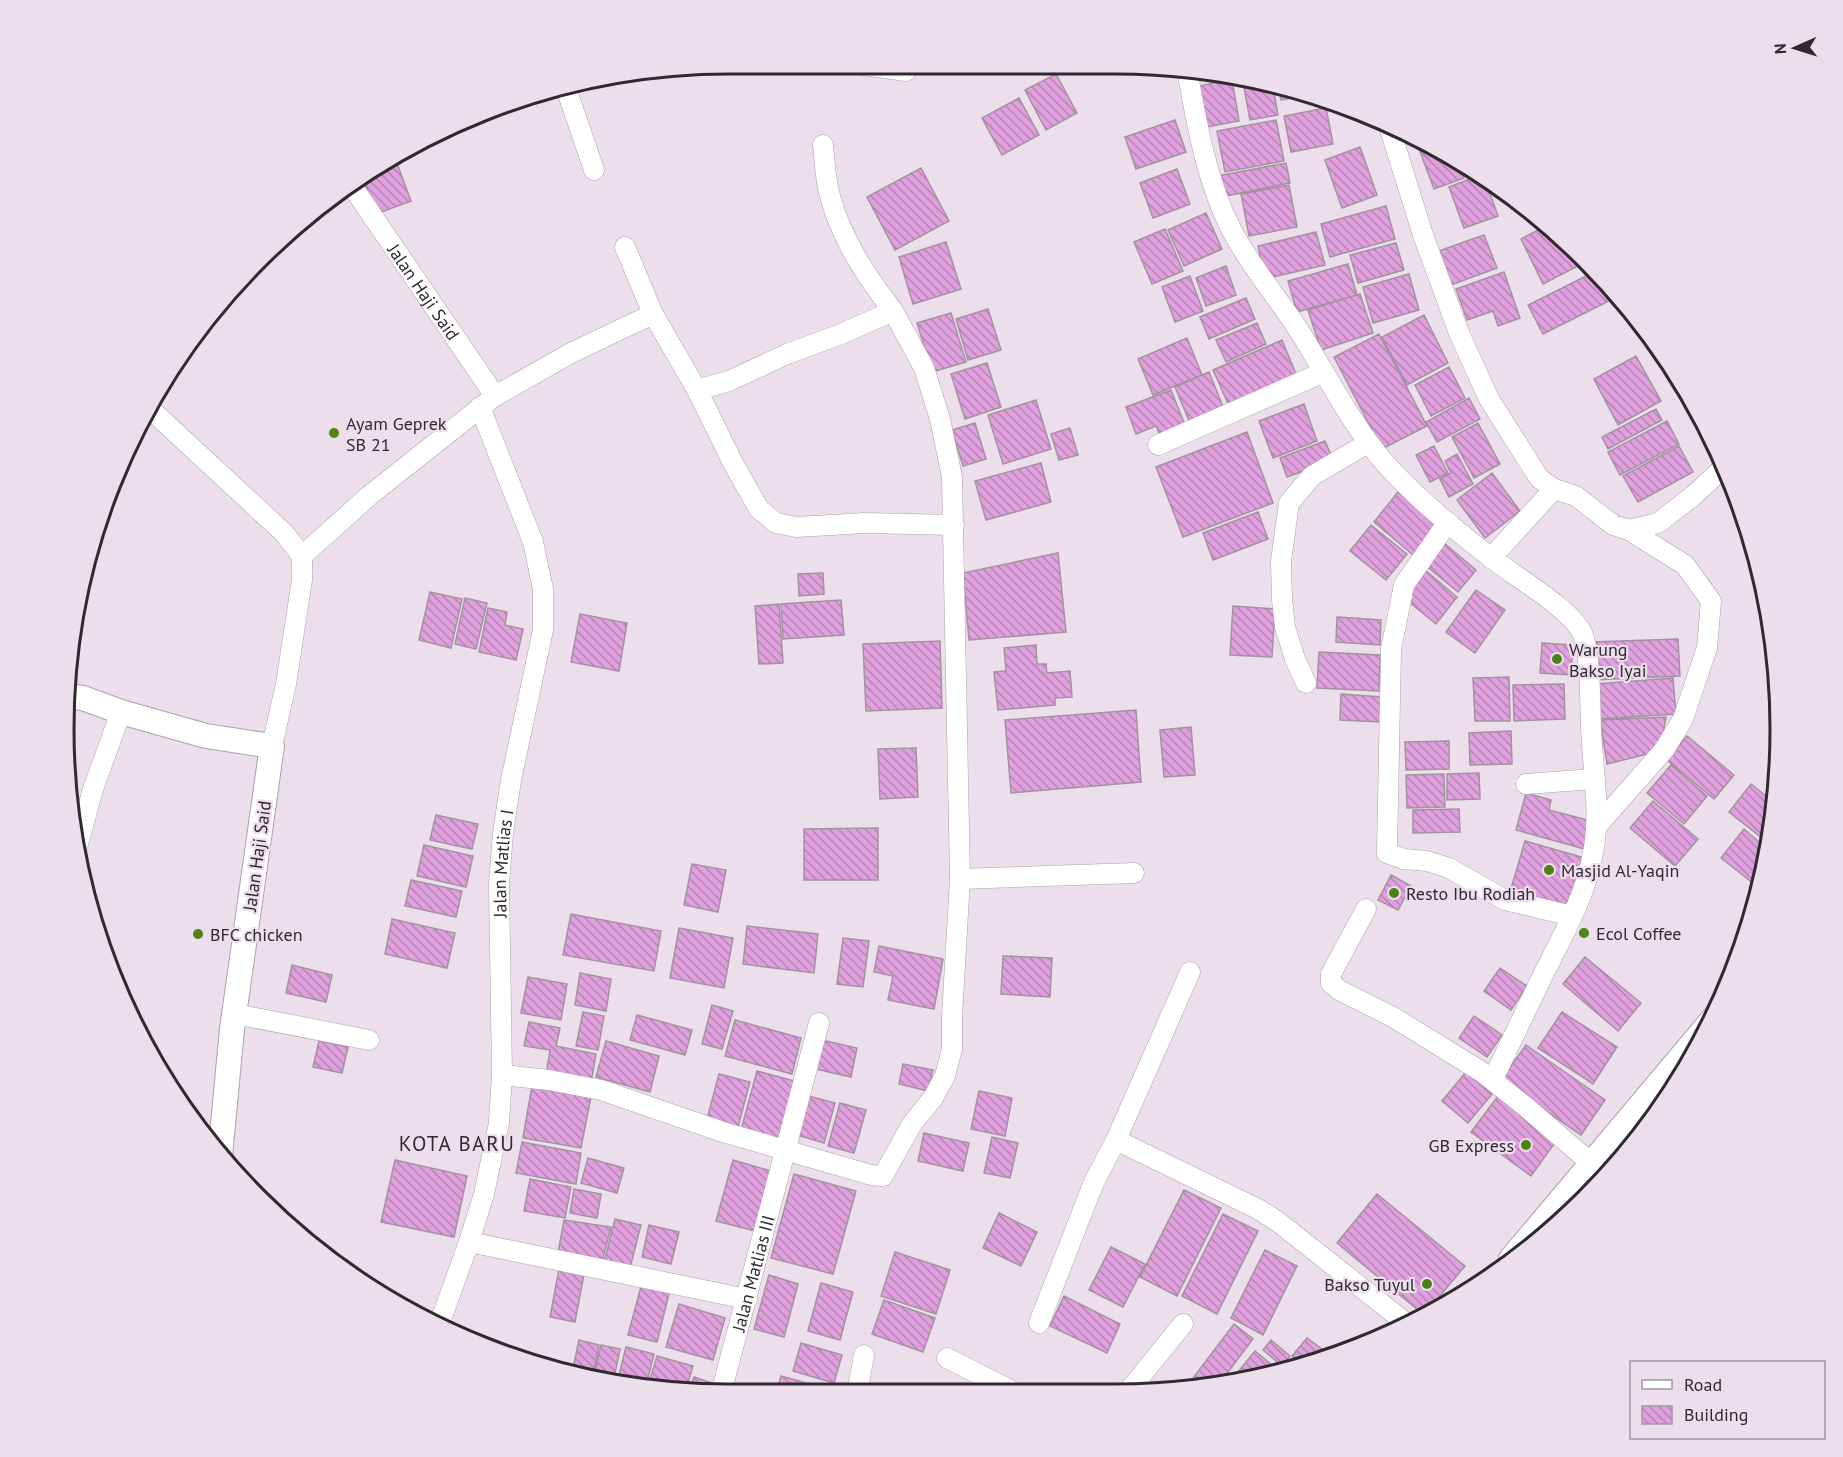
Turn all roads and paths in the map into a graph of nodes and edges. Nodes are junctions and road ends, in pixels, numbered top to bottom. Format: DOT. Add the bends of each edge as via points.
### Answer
graph roads {
  1 [pos="1188,78"];
  2 [pos="567,94"];
  3 [pos="1392,135"];
  4 [pos="823,145"];
  5 [pos="594,170"];
  6 [pos="355,191"];
  7 [pos="625,247"];
  8 [pos="892,311"];
  9 [pos="653,314"];
  10 [pos="1324,372"];
  11 [pos="697,390"];
  12 [pos="488,402"];
  13 [pos="155,413"];
  14 [pos="1368,443"];
  15 [pos="1158,445"];
  16 [pos="1718,473"];
  17 [pos="1554,489"];
  18 [pos="1448,522"];
  19 [pos="954,525"];
  20 [pos="1629,530"];
  21 [pos="302,556"];
  22 [pos="1491,558"];
  23 [pos="1306,683"];
  24 [pos="75,697"];
  25 [pos="121,712"];
  26 [pos="272,746"];
  27 [pos="1594,779"];
  28 [pos="1526,784"];
  29 [pos="1597,826"];
  30 [pos="82,830"];
  31 [pos="1134,873"];
  32 [pos="960,879"];
  33 [pos="1366,909"];
  34 [pos="1572,916"];
  35 [pos="1190,972"];
  36 [pos="235,1014"];
  37 [pos="819,1023"];
  38 [pos="369,1040"];
  39 [pos="1683,1055"];
  40 [pos="502,1075"];
  41 [pos="1493,1080"];
  42 [pos="1116,1140"];
  43 [pos="221,1142"];
  44 [pos="785,1152"];
  45 [pos="1591,1163"];
  46 [pos="1536,1230"];
  47 [pos="469,1242"];
  48 [pos="747,1299"];
  49 [pos="442,1317"];
  50 [pos="1400,1318"];
  51 [pos="1039,1323"];
  52 [pos="1184,1324"];
  53 [pos="864,1355"];
  54 [pos="947,1358"];
  55 [pos="1135,1383"];
  56 [pos="724,1384"];
  57 [pos="859,1384"];
  58 [pos="998,1384"];
  1 -- 10 [label="street" via="1199,135 1222,210 1252,266 1287,311"];
  2 -- 5 [label="street"];
  3 -- 17 [label="street" via="1427,246 1485,390 1539,478"];
  4 -- 8 [label="street" via="829,195 845,235 868,279"];
  6 -- 12 [label="street, Jalan Haji Said"];
  7 -- 9 [label="street"];
  8 -- 11 [label="street" via="729,381"];
  8 -- 19 [label="street" via="924,368 940,419 952,477"];
  9 -- 11 [label="street"];
  9 -- 12 [label="street" via="572,353"];
  10 -- 14 [label="street"];
  10 -- 15 [label="street"];
  11 -- 19 [label="street" via="759,509 776,523 796,527 866,523"];
  12 -- 21 [label="street" via="370,495"];
  12 -- 40 [label="street, Jalan Matlias I" via="533,542 543,589 543,630 503,833 499,884"];
  13 -- 21 [label="street" via="284,533"];
  14 -- 18 [label="street" via="1395,474"];
  14 -- 23 [label="street" via="1312,476 1289,503 1281,561 1282,599 1285,627"];
  16 -- 20 [label="street" via="1658,524"];
  17 -- 20 [label="street" via="1576,496 1613,525"];
  17 -- 22 [label="street"];
  18 -- 22 [label="street"];
  18 -- 34 [label="street" via="1404,585 1390,649 1387,853 1449,868 1505,900"];
  19 -- 32 [label="street"];
  20 -- 29 [label="street" via="1685,565 1711,601 1707,648 1683,719 1664,750"];
  21 -- 26 [label="street, Jalan Haji Said" via="286,684"];
  22 -- 27 [label="street" via="1571,616 1583,634"];
  24 -- 25 [label="street"];
  25 -- 26 [label="street" via="206,736"];
  25 -- 30 [label="street"];
  26 -- 36 [label="street, Jalan Haji Said"];
  27 -- 28 [label="street"];
  27 -- 29 [label="street"];
  29 -- 34 [label="street" via="1589,873"];
  31 -- 32 [label="street"];
  32 -- 44 [label="street" via="952,1049 945,1076 933,1098 899,1144 883,1176"];
  33 -- 41 [label="street" via="1331,974 1330,983"];
  34 -- 41 [label="street"];
  35 -- 42 [label="street"];
  36 -- 38 [label="street"];
  36 -- 43 [label="street, Jalan Haji Said"];
  37 -- 44 [label="street, Jalan Matlias III"];
  39 -- 45 [label="street"];
  40 -- 44 [label="street" via="602,1090"];
  40 -- 47 [label="street, Jalan Matlias I" via="494,1155"];
  41 -- 45 [label="street"];
  42 -- 50 [label="street" via="1258,1209"];
  42 -- 51 [label="street" via="1094,1182"];
  44 -- 48 [label="street, Jalan Matlias III"];
  45 -- 46 [label="street"];
  47 -- 48 [label="street"];
  47 -- 49 [label="street, Jalan Matlias I"];
  48 -- 56 [label="street, Jalan Matlias III"];
  52 -- 55 [label="street"];
  53 -- 57 [label="street"];
  54 -- 58 [label="street"];
}
